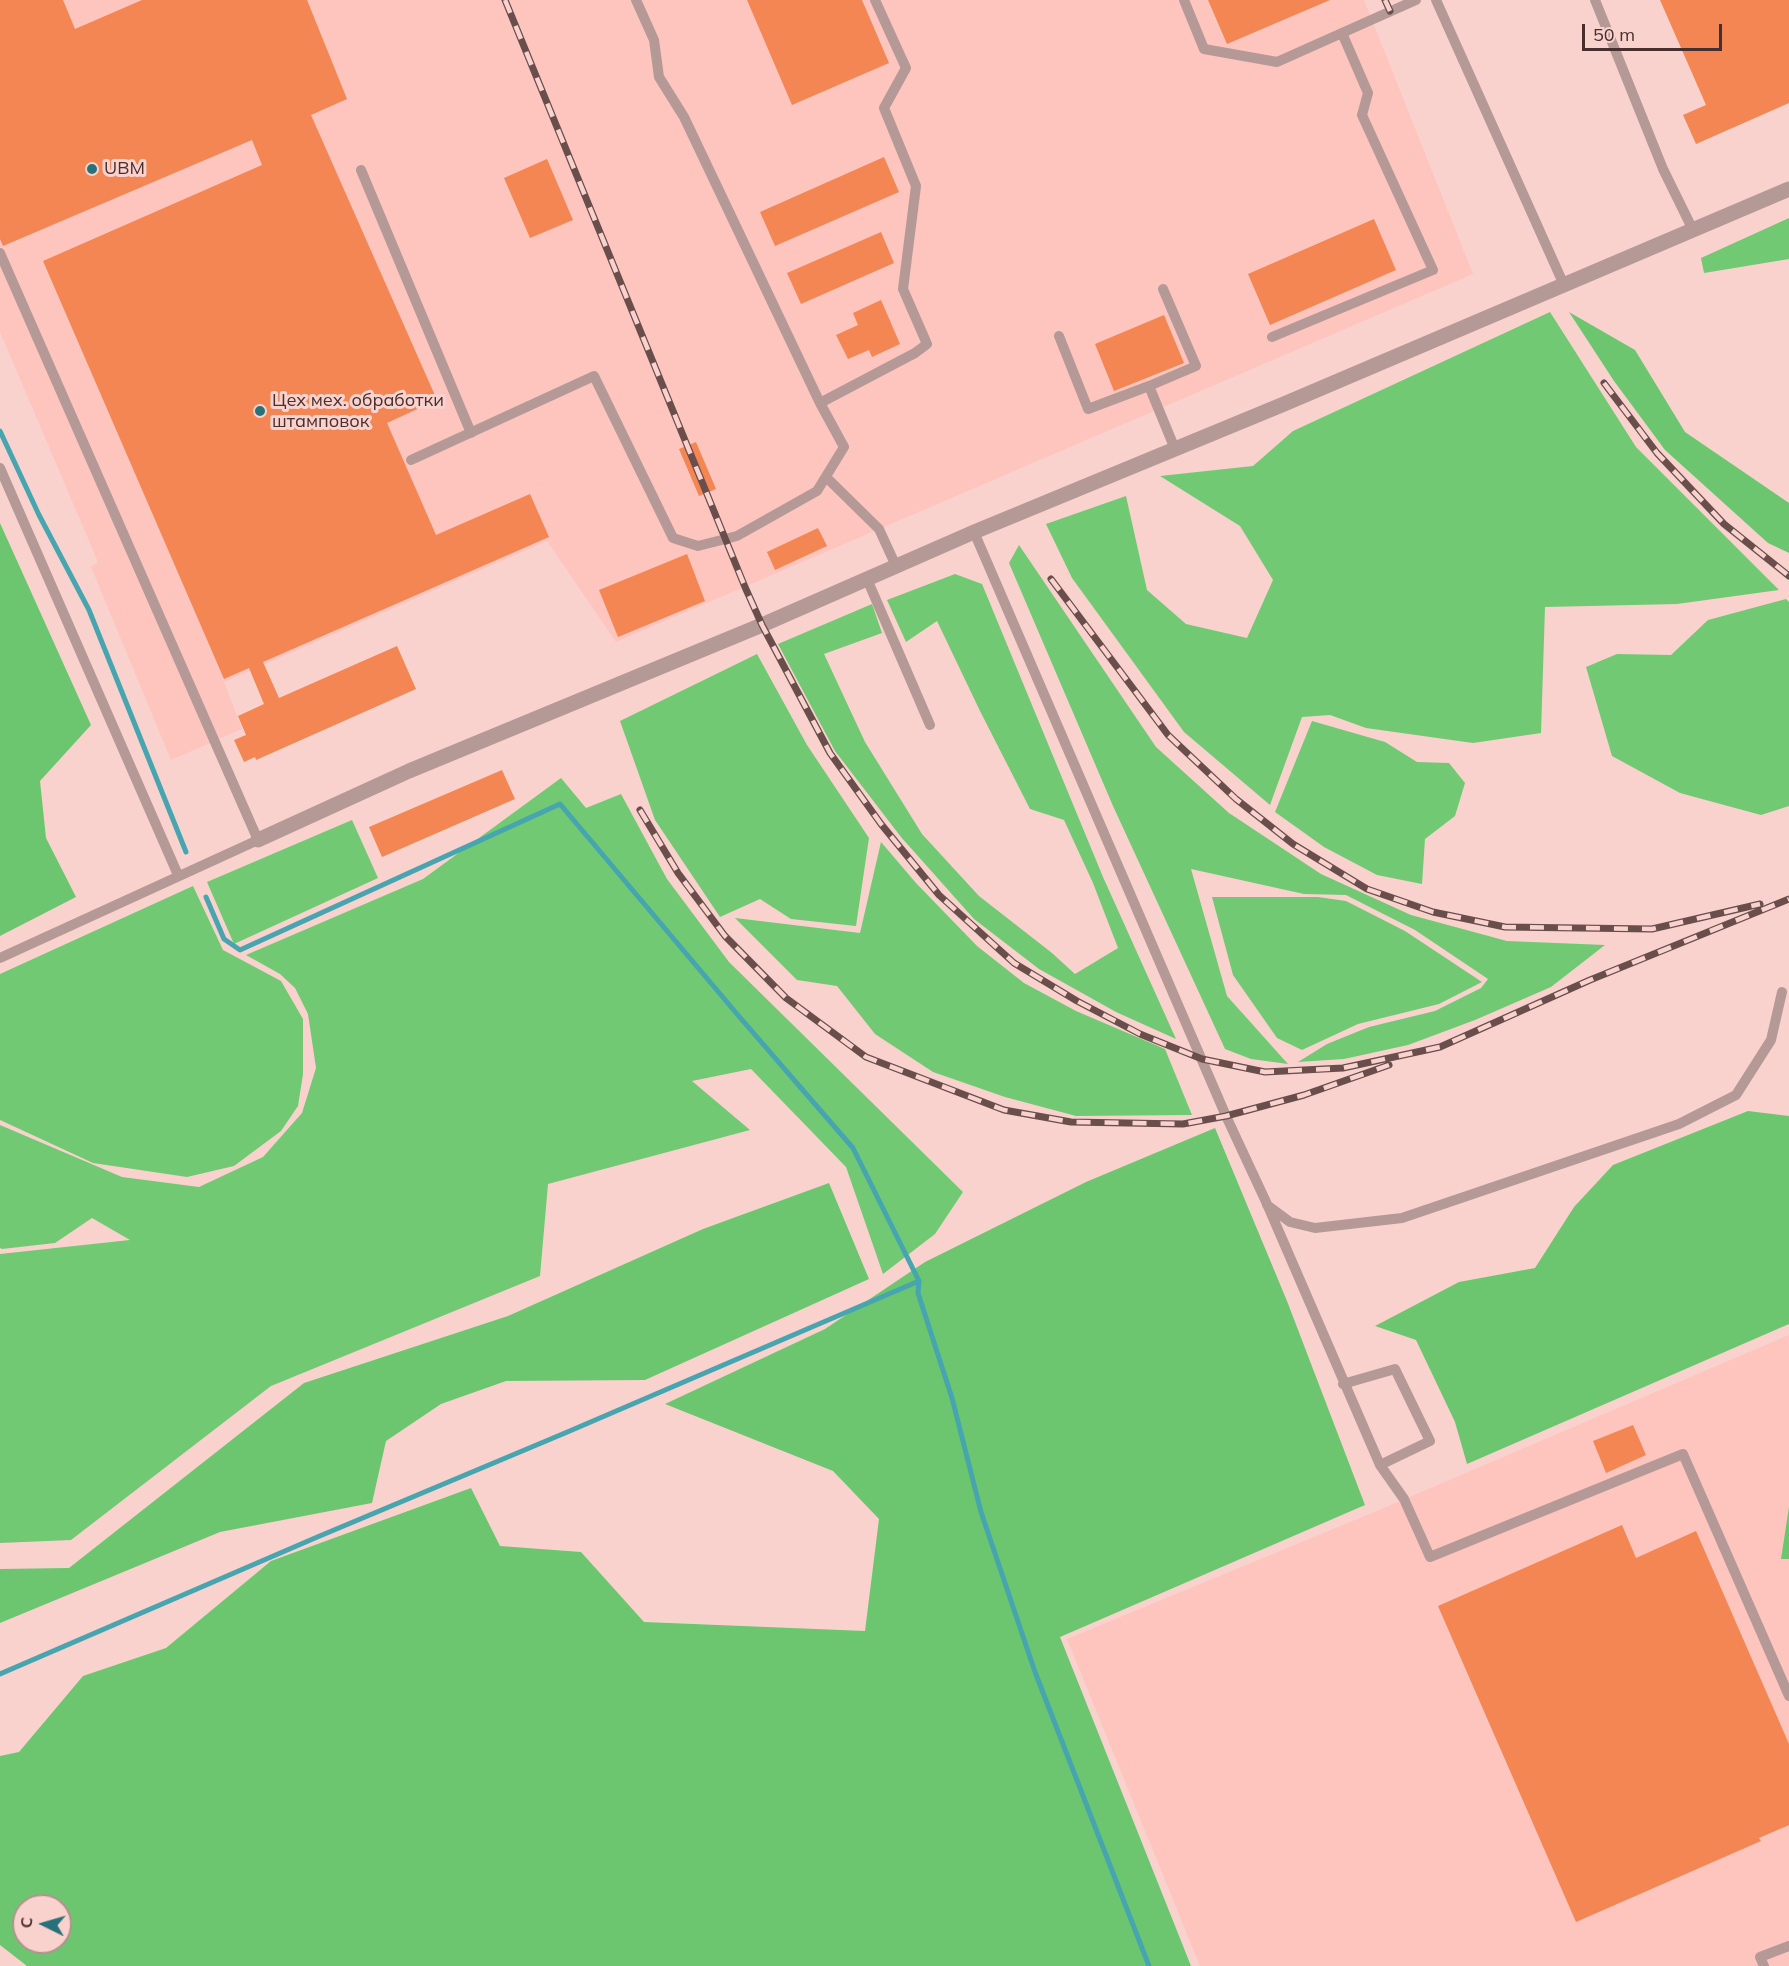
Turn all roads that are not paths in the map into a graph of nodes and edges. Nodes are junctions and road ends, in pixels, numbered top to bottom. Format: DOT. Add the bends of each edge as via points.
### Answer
graph roads {
  1 [pos="636,0"];
  2 [pos="875,0"];
  3 [pos="1184,0"];
  4 [pos="1416,0"];
  5 [pos="1436,0"];
  6 [pos="1595,0"];
  7 [pos="1342,33"];
  8 [pos="361,170"];
  9 [pos="1789,189"];
  10 [pos="1693,230"];
  11 [pos="0,253"];
  12 [pos="1564,285"];
  13 [pos="1163,289"];
  14 [pos="1059,336"];
  15 [pos="1272,337"];
  16 [pos="1149,386"];
  17 [pos="820,403"];
  18 [pos="471,433"];
  19 [pos="1175,449"];
  20 [pos="411,460"];
  21 [pos="0,468"];
  22 [pos="826,477"];
  23 [pos="974,532"];
  24 [pos="896,566"];
  25 [pos="867,579"];
  26 [pos="930,725"];
  27 [pos="258,840"];
  28 [pos="178,875"];
  29 [pos="0,958"];
  30 [pos="1782,992"];
  31 [pos="1267,1204"];
  32 [pos="1343,1384"];
  33 [pos="1380,1465"];
  34 [pos="1789,1696"];
  35 [pos="1789,1946"];
  36 [pos="1764,1966"];
  1 -- 17 [label="lane" via="654,40 659,77 684,117"];
  2 -- 17 [label="lane" via="906,68 884,108 916,186 903,289 927,344"];
  3 -- 7 [label="lane" via="1204,49 1277,62"];
  4 -- 7 [label="lane"];
  5 -- 12 [label="lane"];
  6 -- 10 [label="lane" via="1663,169"];
  7 -- 15 [label="lane" via="1368,93 1362,114 1433,270"];
  8 -- 18 [label="lane"];
  9 -- 10 [label="street"];
  10 -- 12 [label="street"];
  11 -- 27 [label="lane"];
  12 -- 19 [label="street"];
  13 -- 16 [label="lane" via="1196,366"];
  14 -- 16 [label="lane" via="1088,409"];
  16 -- 19 [label="lane"];
  17 -- 22 [label="lane" via="844,447"];
  18 -- 20 [label="lane"];
  18 -- 22 [label="lane" via="594,376 673,538 698,546 737,536 817,491"];
  19 -- 23 [label="street"];
  21 -- 28 [label="lane"];
  22 -- 24 [label="lane" via="879,529"];
  23 -- 24 [label="street"];
  23 -- 31 [label="lane"];
  24 -- 25 [label="street"];
  25 -- 26 [label="lane"];
  25 -- 27 [label="street" via="410,771"];
  27 -- 28 [label="lane"];
  28 -- 29 [label="lane"];
  30 -- 31 [label="lane" via="1771,1040 1736,1095 1679,1124 1402,1218 1316,1228 1290,1222"];
  31 -- 32 [label="lane"];
  32 -- 33 [label="lane"];
  32 -- 33 [label="lane" via="1395,1369 1430,1442"];
  33 -- 34 [label="lane" via="1404,1500 1430,1557 1683,1454"];
  35 -- 36 [label="lane" via="1760,1957"];
}
